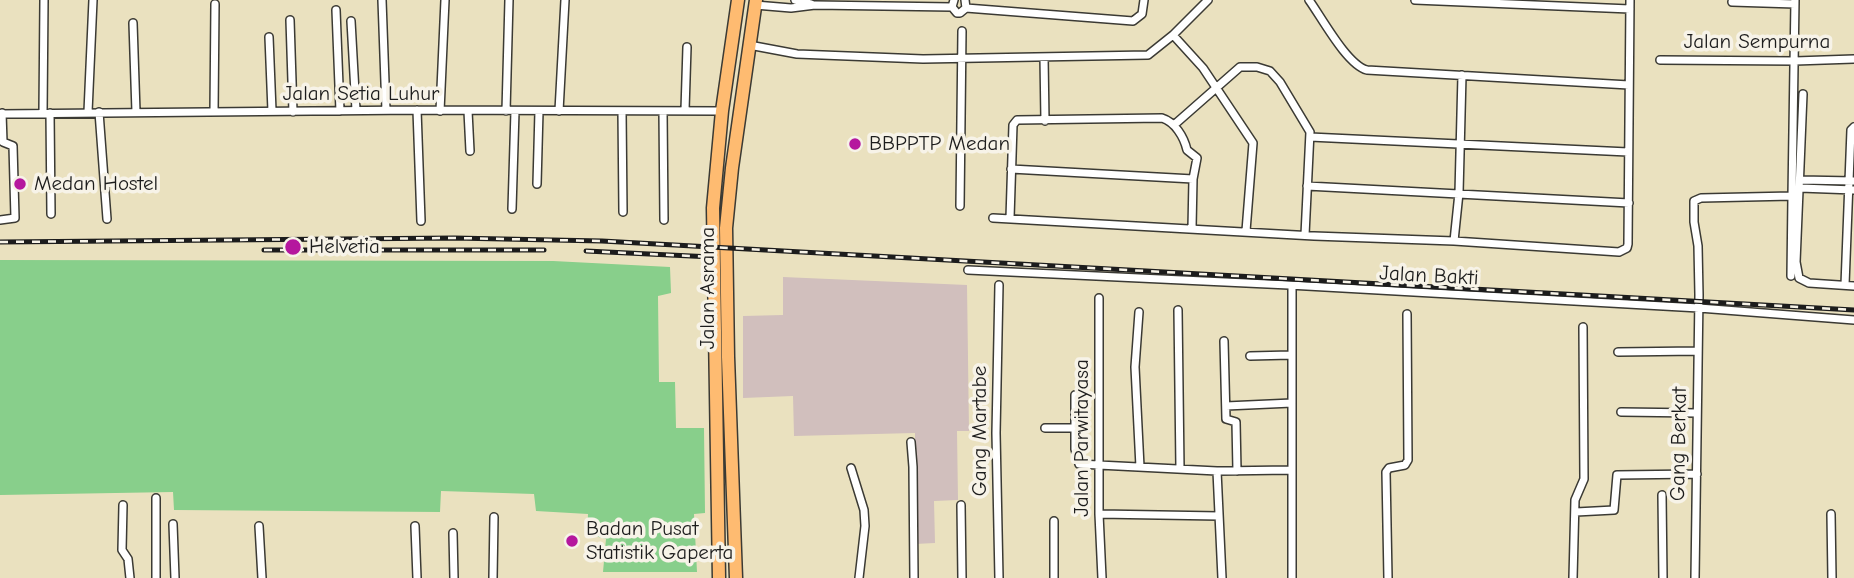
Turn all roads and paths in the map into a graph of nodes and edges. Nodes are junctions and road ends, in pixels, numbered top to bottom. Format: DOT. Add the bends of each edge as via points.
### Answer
graph roads {
  1 [pos="44,0"];
  2 [pos="93,0"];
  3 [pos="383,0"];
  4 [pos="445,0"];
  5 [pos="509,0"];
  6 [pos="565,0"];
  7 [pos="738,0"];
  8 [pos="795,0"];
  9 [pos="1144,0"];
  10 [pos="1208,0"];
  11 [pos="1309,0"];
  12 [pos="1415,0"];
  13 [pos="1630,0"];
  14 [pos="1732,2"];
  15 [pos="1795,2"];
  16 [pos="755,3"];
  17 [pos="215,4"];
  18 [pos="775,4"];
  19 [pos="953,4"];
  20 [pos="965,4"];
  21 [pos="815,5"];
  22 [pos="1630,9"];
  23 [pos="336,10"];
  24 [pos="290,20"];
  25 [pos="351,21"];
  26 [pos="133,23"];
  27 [pos="962,31"];
  28 [pos="1173,35"];
  29 [pos="269,37"];
  30 [pos="749,45"];
  31 [pos="687,47"];
  32 [pos="1044,57"];
  33 [pos="962,58"];
  34 [pos="1854,59"];
  35 [pos="1660,60"];
  36 [pos="1795,61"];
  37 [pos="1462,75"];
  38 [pos="1629,85"];
  39 [pos="1215,86"];
  40 [pos="1803,94"];
  41 [pos="356,110"];
  42 [pos="386,110"];
  43 [pos="417,110"];
  44 [pos="685,110"];
  45 [pos="271,111"];
  46 [pos="340,111"];
  47 [pos="440,111"];
  48 [pos="468,111"];
  49 [pos="510,111"];
  50 [pos="539,111"];
  51 [pos="559,111"];
  52 [pos="622,111"];
  53 [pos="663,111"];
  54 [pos="722,111"];
  55 [pos="88,112"];
  56 [pos="136,112"];
  57 [pos="214,112"];
  58 [pos="293,112"];
  59 [pos="1,113"];
  60 [pos="47,113"];
  61 [pos="99,113"];
  62 [pos="1045,121"];
  63 [pos="1174,125"];
  64 [pos="1854,127"];
  65 [pos="1310,137"];
  66 [pos="2,142"];
  67 [pos="1459,144"];
  68 [pos="470,151"];
  69 [pos="1628,152"];
  70 [pos="1010,169"];
  71 [pos="1193,179"];
  72 [pos="537,184"];
  73 [pos="1800,184"];
  74 [pos="1851,185"];
  75 [pos="1307,186"];
  76 [pos="1458,193"];
  77 [pos="1792,196"];
  78 [pos="1629,203"];
  79 [pos="960,206"];
  80 [pos="512,209"];
  81 [pos="623,212"];
  82 [pos="51,214"];
  83 [pos="993,218"];
  84 [pos="1010,218"];
  85 [pos="107,219"];
  86 [pos="0,220"];
  87 [pos="664,220"];
  88 [pos="421,221"];
  89 [pos="1192,228"];
  90 [pos="1247,231"];
  91 [pos="1305,235"];
  92 [pos="1850,238"];
  93 [pos="1454,241"];
  94 [pos="968,270"];
  95 [pos="1791,276"];
  96 [pos="999,285"];
  97 [pos="1845,285"];
  98 [pos="1854,285"];
  99 [pos="1292,287"];
  100 [pos="1099,298"];
  101 [pos="1699,309"];
  102 [pos="1178,310"];
  103 [pos="1139,312"];
  104 [pos="1407,314"];
  105 [pos="1854,320"];
  106 [pos="1583,327"];
  107 [pos="1224,341"];
  108 [pos="1698,351"];
  109 [pos="1619,352"];
  110 [pos="1290,355"];
  111 [pos="1251,356"];
  112 [pos="1075,395"];
  113 [pos="1292,402"];
  114 [pos="1226,406"];
  115 [pos="1621,412"];
  116 [pos="1697,413"];
  117 [pos="1045,428"];
  118 [pos="1075,428"];
  119 [pos="911,442"];
  120 [pos="1099,465"];
  121 [pos="1140,467"];
  122 [pos="851,468"];
  123 [pos="1180,468"];
  124 [pos="1292,470"];
  125 [pos="1217,471"];
  126 [pos="1237,471"];
  127 [pos="1697,474"];
  128 [pos="1662,495"];
  129 [pos="156,498"];
  130 [pos="123,505"];
  131 [pos="961,505"];
  132 [pos="1576,512"];
  133 [pos="1099,514"];
  134 [pos="1831,514"];
  135 [pos="1219,516"];
  136 [pos="494,517"];
  137 [pos="1054,521"];
  138 [pos="173,524"];
  139 [pos="259,526"];
  140 [pos="415,526"];
  141 [pos="453,533"];
  142 [pos="131,578"];
  143 [pos="156,578"];
  144 [pos="175,578"];
  145 [pos="262,578"];
  146 [pos="416,578"];
  147 [pos="454,578"];
  148 [pos="493,578"];
  149 [pos="719,578"];
  150 [pos="736,578"];
  151 [pos="859,578"];
  152 [pos="914,578"];
  153 [pos="962,578"];
  154 [pos="999,578"];
  155 [pos="1054,578"];
  156 [pos="1102,578"];
  157 [pos="1222,578"];
  158 [pos="1292,578"];
  159 [pos="1388,578"];
  160 [pos="1573,578"];
  161 [pos="1663,578"];
  162 [pos="1695,578"];
  163 [pos="1832,578"];
  1 -- 60 [label="street"];
  2 -- 55 [label="street"];
  3 -- 42 [label="street"];
  4 -- 47 [label="street"];
  5 -- 49 [label="street"];
  6 -- 51 [label="street"];
  7 -- 54 [label="highway, Jalan Asrama"];
  8 -- 21 [label="street"];
  9 -- 20 [label="street" via="1142,14 1133,21"];
  10 -- 28 [label="street"];
  11 -- 37 [label="street" via="1362,69"];
  12 -- 22 [label="street"];
  13 -- 22 [label="street"];
  14 -- 15 [label="street"];
  15 -- 36 [label="street"];
  16 -- 18 [label="street"];
  16 -- 30 [label="highway, Jalan Asrama"];
  17 -- 57 [label="street"];
  18 -- 21 [label="street"];
  19 -- 20 [label="street" via="957,13 964,11"];
  19 -- 21 [label="street"];
  22 -- 38 [label="street"];
  23 -- 46 [label="street"];
  24 -- 58 [label="street"];
  25 -- 41 [label="street"];
  26 -- 56 [label="street"];
  27 -- 33 [label="street"];
  28 -- 32 [label="street" via="1148,55"];
  28 -- 39 [label="street"];
  29 -- 45 [label="street"];
  30 -- 33 [label="street" via="786,51"];
  30 -- 150 [label="highway, Jalan Asrama" via="726,228"];
  31 -- 44 [label="street"];
  32 -- 33 [label="street"];
  32 -- 62 [label="street"];
  33 -- 79 [label="street"];
  34 -- 36 [label="street, Jalan Sempurna"];
  35 -- 36 [label="street, Jalan Sempurna"];
  36 -- 77 [label="street"];
  37 -- 38 [label="street"];
  37 -- 67 [label="street"];
  38 -- 69 [label="street"];
  39 -- 63 [label="street"];
  39 -- 65 [label="street" via="1240,67 1270,71"];
  39 -- 90 [label="street" via="1253,143"];
  40 -- 73 [label="street"];
  41 -- 42 [label="street, Jalan Setia Luhur"];
  41 -- 46 [label="street, Jalan Setia Luhur"];
  42 -- 43 [label="street, Jalan Setia Luhur"];
  43 -- 47 [label="street, Jalan Setia Luhur"];
  43 -- 88 [label="street"];
  44 -- 53 [label="street, Jalan Setia Luhur"];
  44 -- 54 [label="street, Jalan Setia Luhur"];
  45 -- 57 [label="street, Jalan Setia Luhur"];
  45 -- 58 [label="street, Jalan Setia Luhur"];
  46 -- 58 [label="street, Jalan Setia Luhur"];
  47 -- 48 [label="street, Jalan Setia Luhur"];
  48 -- 49 [label="street, Jalan Setia Luhur"];
  48 -- 68 [label="street"];
  49 -- 50 [label="street, Jalan Setia Luhur"];
  49 -- 80 [label="street"];
  50 -- 51 [label="street, Jalan Setia Luhur"];
  50 -- 72 [label="street"];
  51 -- 52 [label="street, Jalan Setia Luhur"];
  52 -- 53 [label="street, Jalan Setia Luhur"];
  52 -- 81 [label="street"];
  53 -- 87 [label="street"];
  54 -- 149 [label="highway, Jalan Asrama" via="712,247"];
  55 -- 60 [label="street, Jalan Setia Luhur"];
  55 -- 61 [label="street, Jalan Setia Luhur"];
  56 -- 57 [label="street, Jalan Setia Luhur"];
  56 -- 61 [label="street, Jalan Setia Luhur"];
  59 -- 60 [label="street, Jalan Setia Luhur"];
  59 -- 66 [label="street"];
  60 -- 82 [label="street"];
  61 -- 85 [label="street"];
  62 -- 63 [label="street" via="1161,118"];
  62 -- 70 [label="street" via="1014,123"];
  63 -- 71 [label="street" via="1187,150 1197,158"];
  64 -- 74 [label="street"];
  65 -- 67 [label="street"];
  65 -- 75 [label="street"];
  66 -- 86 [label="street" via="13,146 15,218"];
  67 -- 69 [label="street"];
  67 -- 76 [label="street"];
  69 -- 78 [label="street"];
  70 -- 71 [label="street"];
  70 -- 84 [label="street"];
  71 -- 89 [label="street"];
  73 -- 74 [label="street"];
  73 -- 97 [label="street" via="1799,278"];
  74 -- 92 [label="street"];
  75 -- 76 [label="street"];
  75 -- 91 [label="street"];
  76 -- 78 [label="street"];
  76 -- 93 [label="street"];
  77 -- 95 [label="street"];
  77 -- 101 [label="street, Gang Berkat" via="1694,201"];
  78 -- 93 [label="street" via="1628,247 1619,252"];
  83 -- 84 [label="street"];
  84 -- 89 [label="street"];
  89 -- 90 [label="street"];
  90 -- 91 [label="street"];
  91 -- 93 [label="street"];
  92 -- 97 [label="street"];
  94 -- 99 [label="street, Jalan Bakti"];
  96 -- 154 [label="street, Gang Martabe"];
  97 -- 98 [label="street"];
  99 -- 101 [label="street, Jalan Bakti"];
  99 -- 110 [label="street"];
  100 -- 120 [label="street, Jalan Parwitayasa"];
  101 -- 105 [label="street, Jalan Bakti"];
  101 -- 108 [label="street, Gang Berkat"];
  102 -- 123 [label="street"];
  103 -- 121 [label="street" via="1135,367"];
  104 -- 159 [label="street" via="1408,460 1386,472"];
  106 -- 132 [label="street" via="1584,480 1576,497"];
  107 -- 114 [label="street"];
  108 -- 109 [label="street"];
  108 -- 116 [label="street, Gang Berkat"];
  110 -- 111 [label="street"];
  110 -- 113 [label="street"];
  112 -- 118 [label="street"];
  113 -- 114 [label="street"];
  113 -- 124 [label="street"];
  114 -- 126 [label="street" via="1227,420 1236,422"];
  115 -- 116 [label="street"];
  116 -- 127 [label="street, Gang Berkat"];
  117 -- 118 [label="street"];
  118 -- 120 [label="street" via="1078,463"];
  119 -- 152 [label="street"];
  120 -- 121 [label="street"];
  120 -- 133 [label="street, Jalan Parwitayasa"];
  121 -- 123 [label="street"];
  122 -- 151 [label="street" via="866,526"];
  123 -- 125 [label="street"];
  124 -- 126 [label="street"];
  124 -- 158 [label="street"];
  125 -- 126 [label="street"];
  125 -- 135 [label="street"];
  127 -- 132 [label="street" via="1617,475 1614,510"];
  127 -- 162 [label="street, Gang Berkat"];
  128 -- 161 [label="street"];
  129 -- 143 [label="street"];
  130 -- 142 [label="street" via="122,550"];
  131 -- 153 [label="street"];
  132 -- 160 [label="street"];
  133 -- 135 [label="street"];
  133 -- 156 [label="street, Jalan Parwitayasa"];
  134 -- 163 [label="street"];
  135 -- 157 [label="street"];
  136 -- 148 [label="street"];
  137 -- 155 [label="street"];
  138 -- 144 [label="street"];
  139 -- 145 [label="street"];
  140 -- 146 [label="street"];
  141 -- 147 [label="street"];
}
